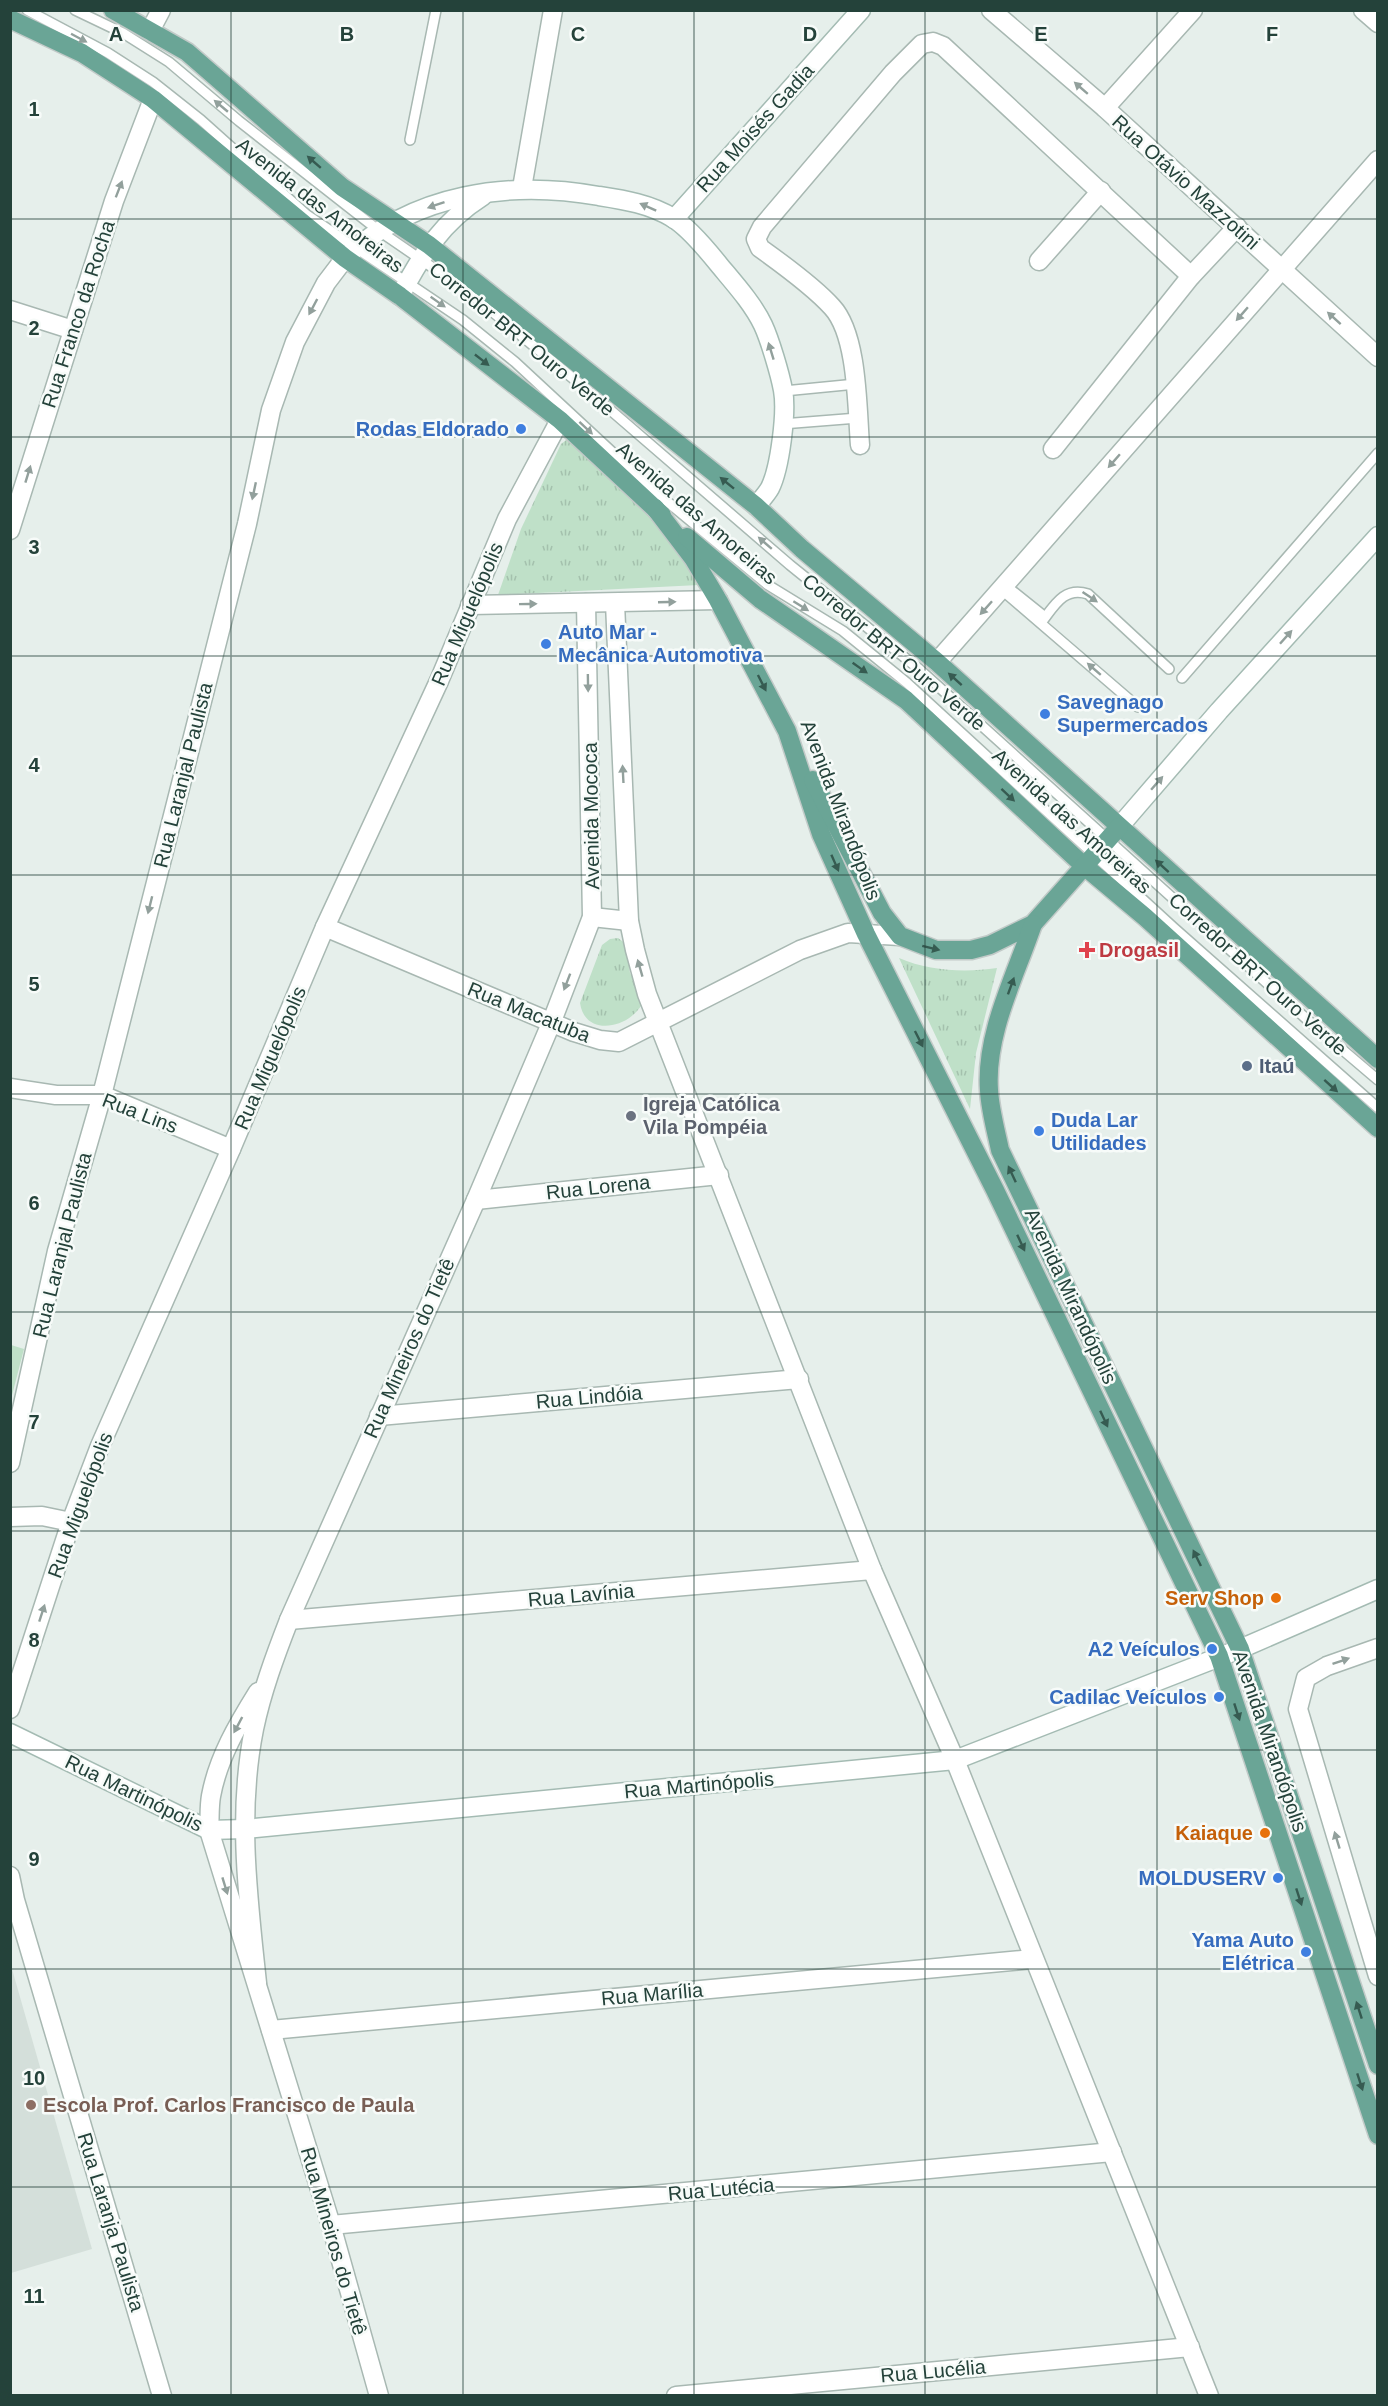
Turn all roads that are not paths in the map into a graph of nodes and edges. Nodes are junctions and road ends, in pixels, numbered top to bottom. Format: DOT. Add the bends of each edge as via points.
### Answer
graph roads {
  1 [pos="27,10"];
  2 [pos="75,10"];
  3 [pos="113,10"];
  4 [pos="161,10"];
  5 [pos="436,10"];
  6 [pos="553,10"];
  7 [pos="861,10"];
  8 [pos="991,10"];
  9 [pos="1193,10"];
  10 [pos="1364,10"];
  11 [pos="10,20"];
  12 [pos="1377,24"];
  13 [pos="150,31"];
  14 [pos="153,99"];
  15 [pos="1105,108"];
  16 [pos="410,140"];
  17 [pos="1377,160"];
  18 [pos="522,188"];
  19 [pos="492,191"];
  20 [pos="1101,192"];
  21 [pos="674,219"];
  22 [pos="395,221"];
  23 [pos="1237,227"];
  24 [pos="378,230"];
  25 [pos="424,252"];
  26 [pos="350,253"];
  27 [pos="1040,261"];
  28 [pos="1280,270"];
  29 [pos="1191,276"];
  30 [pos="404,288"];
  31 [pos="10,310"];
  32 [pos="73,330"];
  33 [pos="1377,357"];
  34 [pos="856,384"];
  35 [pos="784,391"];
  36 [pos="858,418"];
  37 [pos="560,420"];
  38 [pos="782,424"];
  39 [pos="860,445"];
  40 [pos="1053,449"];
  41 [pos="1377,453"];
  42 [pos="756,506"];
  43 [pos="655,508"];
  44 [pos="10,530"];
  45 [pos="1377,536"];
  46 [pos="1004,588"];
  47 [pos="718,600"];
  48 [pos="586,603"];
  49 [pos="615,603"];
  50 [pos="470,605"];
  51 [pos="1043,620"];
  52 [pos="937,662"];
  53 [pos="1169,669"];
  54 [pos="1182,678"];
  55 [pos="1138,707"];
  56 [pos="787,731"];
  57 [pos="1113,833"];
  58 [pos="1088,860"];
  59 [pos="592,917"];
  60 [pos="629,921"];
  61 [pos="1033,924"];
  62 [pos="325,927"];
  63 [pos="866,934"];
  64 [pos="900,936"];
  65 [pos="552,1021"];
  66 [pos="658,1023"];
  67 [pos="1377,1059"];
  68 [pos="1377,1080"];
  69 [pos="10,1088"];
  70 [pos="102,1095"];
  71 [pos="1377,1108"];
  72 [pos="1377,1128"];
  73 [pos="231,1149"];
  74 [pos="719,1175"];
  75 [pos="476,1200"];
  76 [pos="799,1379"];
  77 [pos="379,1416"];
  78 [pos="10,1462"];
  79 [pos="10,1517"];
  80 [pos="71,1522"];
  81 [pos="872,1570"];
  82 [pos="1377,1589"];
  83 [pos="289,1620"];
  84 [pos="1377,1648"];
  85 [pos="1240,1649"];
  86 [pos="1219,1656"];
  87 [pos="268,1675"];
  88 [pos="10,1709"];
  89 [pos="10,1733"];
  90 [pos="955,1760"];
  91 [pos="245,1829"];
  92 [pos="209,1830"];
  93 [pos="10,1876"];
  94 [pos="1033,1959"];
  95 [pos="1377,1976"];
  96 [pos="257,1983"];
  97 [pos="271,2030"];
  98 [pos="1377,2065"];
  99 [pos="1377,2135"];
  100 [pos="1112,2152"];
  101 [pos="330,2225"];
  102 [pos="1190,2347"];
  103 [pos="162,2396"];
  104 [pos="379,2396"];
  105 [pos="676,2396"];
  106 [pos="1209,2396"];
  1 -- 26 [label="lane, one-way" via="153,82"];
  24 -- 2 [label="lane, Corredor BRT Ouro Verde, one-way" via="169,62 123,33"];
  3 -- 13 [label="main road, Avenida das Amoreiras"];
  4 -- 13 [label="street"];
  5 -- 16 [label="lane"];
  6 -- 18 [label="street"];
  7 -- 21 [label="street, Rua Moisés Gadia"];
  15 -- 8 [label="street, Rua Otávio Mazzotini, one-way"];
  9 -- 15 [label="street"];
  10 -- 12 [label="street"];
  11 -- 14 [label="main road, Avenida das Amoreiras" via="82,53"];
  22 -- 13 [label="main road, Avenida das Amoreiras, one-way" via="342,187 187,52"];
  14 -- 26 [label="main road, Avenida das Amoreiras"];
  32 -- 14 [label="street, Rua Franco da Rocha, one-way" via="114,201"];
  15 -- 23 [label="street, Rua Otávio Mazzotini"];
  17 -- 28 [label="street"];
  18 -- 19 [label="street, Rua Laranjal Paulista"];
  21 -- 18 [label="street, Rua Laranjal Paulista, one-way" via="639,203 570,191"];
  19 -- 22 [label="street, Rua Laranjal Paulista, one-way" via="440,203"];
  19 -- 25 [label="street, Rua Laranjal Paulista" via="455,217"];
  20 -- 27 [label="street"];
  20 -- 29 [label="street"];
  20 -- 34 [label="street" via="943,46 933,42 922,44 893,73 762,227 756,239 760,248 833,308 850,341"];
  35 -- 21 [label="street, Rua Laranjal Paulista, one-way" via="763,325 709,253"];
  22 -- 24 [label="street, Rua Laranjal Paulista"];
  22 -- 25 [label="main road, Avenida das Amoreiras"];
  23 -- 28 [label="street, Rua Otávio Mazzotini"];
  23 -- 29 [label="street"];
  24 -- 25 [label="lane, Corredor BRT Ouro Verde"];
  24 -- 26 [label="street, Rua Laranjal Paulista"];
  25 -- 30 [label="street, Rua Laranjal Paulista"];
  42 -- 25 [label="main road, Avenida das Amoreiras, one-way"];
  57 -- 25 [label="lane, Corredor BRT Ouro Verde, one-way" via="790,565"];
  26 -- 30 [label="main road, Avenida das Amoreiras"];
  26 -- 70 [label="street, Rua Laranjal Paulista, one-way" via="326,283 295,342 271,410 247,524"];
  33 -- 28 [label="street, Rua Otávio Mazzotini, one-way"];
  28 -- 46 [label="street, one-way"];
  29 -- 40 [label="street"];
  30 -- 37 [label="main road, Avenida das Amoreiras, one-way"];
  30 -- 58 [label="lane, Corredor BRT Ouro Verde, one-way" via="463,320 652,489 768,585 843,631 907,683"];
  31 -- 32 [label="street"];
  44 -- 32 [label="street, Rua Franco da Rocha, one-way"];
  34 -- 35 [label="lane"];
  34 -- 36 [label="street"];
  35 -- 38 [label="street, Rua Laranjal Paulista"];
  36 -- 38 [label="lane"];
  36 -- 39 [label="street"];
  37 -- 43 [label="main road, Avenida das Amoreiras"];
  37 -- 50 [label="street, Rua Miguelópolis" via="507,519"];
  38 -- 42 [label="street, Rua Laranjal Paulista" via="779,461 770,488"];
  41 -- 54 [label="lane"];
  42 -- 52 [label="main road, Avenida das Amoreiras"];
  43 -- 47 [label="main road, Avenida Mirandópolis" via="693,558"];
  43 -- 58 [label="main road, Avenida das Amoreiras, one-way" via="760,599 906,700"];
  57 -- 45 [label="street, one-way"];
  46 -- 51 [label="lane"];
  46 -- 52 [label="street, one-way"];
  49 -- 47 [label="street, one-way"];
  47 -- 56 [label="main road, Avenida Mirandópolis, one-way"];
  48 -- 49 [label="street"];
  50 -- 48 [label="street, one-way"];
  48 -- 59 [label="street, Avenida Mococa, one-way"];
  60 -- 49 [label="street, Avenida Mococa, one-way"];
  50 -- 62 [label="street, Rua Miguelópolis"];
  51 -- 53 [label="lane, one-way" via="1061,595 1079,591 1088,594"];
  55 -- 51 [label="lane, one-way"];
  57 -- 52 [label="main road, Avenida das Amoreiras, one-way"];
  56 -- 63 [label="main road, Avenida Mirandópolis, one-way" via="821,834"];
  56 -- 64 [label="main road" via="882,914"];
  57 -- 58 [label="main road"];
  67 -- 57 [label="main road, Avenida das Amoreiras, one-way"];
  57 -- 68 [label="lane, Corredor BRT Ouro Verde" via="1311,1023"];
  58 -- 61 [label="main road"];
  58 -- 71 [label="lane, Corredor BRT Ouro Verde"];
  58 -- 72 [label="main road, Avenida das Amoreiras, one-way" via="1145,917"];
  59 -- 60 [label="street"];
  59 -- 65 [label="street, Avenida Mococa, one-way"];
  66 -- 60 [label="street, Avenida Mococa, one-way"];
  64 -- 61 [label="main road, one-way" via="936,950 971,950"];
  85 -- 61 [label="main road, Avenida Mirandópolis, one-way" via="1000,1150 988,1090 990,1060 999,1017"];
  62 -- 65 [label="street, Rua Macatuba"];
  62 -- 73 [label="street, Rua Miguelópolis"];
  63 -- 64 [label="street, Rua Macatuba"];
  63 -- 66 [label="street, Rua Macatuba" via="848,933 800,950"];
  63 -- 86 [label="main road, Avenida Mirandópolis, one-way" via="995,1190"];
  65 -- 66 [label="street, Rua Macatuba" via="600,1040 620,1042"];
  65 -- 75 [label="street, Rua Mineiros do Tietê"];
  66 -- 74 [label="street, Avenida Mococa"];
  69 -- 70 [label="street, Rua Lins" via="56,1095"];
  70 -- 73 [label="street, Rua Lins"];
  70 -- 78 [label="street, Rua Laranjal Paulista" via="57,1251"];
  73 -- 80 [label="street, Rua Miguelópolis" via="100,1446"];
  74 -- 75 [label="street, Rua Lorena"];
  74 -- 76 [label="street, Avenida Mococa"];
  75 -- 77 [label="street, Rua Mineiros do Tietê"];
  76 -- 77 [label="street, Rua Lindóia"];
  76 -- 81 [label="street, Avenida Mococa"];
  77 -- 83 [label="street, Rua Mineiros do Tietê"];
  79 -- 80 [label="street" via="42,1516"];
  88 -- 80 [label="street, Rua Miguelópolis, one-way"];
  81 -- 83 [label="street, Rua Lavínia"];
  81 -- 90 [label="street, Avenida Mococa"];
  82 -- 85 [label="street, Rua Martinópolis"];
  83 -- 87 [label="street, Rua Mineiros do Tietê"];
  95 -- 84 [label="street, Avenida Mirandópolis, one-way" via="1298,1709 1306,1678"];
  85 -- 86 [label="street, Rua Martinópolis"];
  98 -- 85 [label="main road, Avenida Mirandópolis, one-way"];
  86 -- 90 [label="street, Rua Martinópolis"];
  86 -- 99 [label="main road, Avenida Mirandópolis, one-way"];
  87 -- 91 [label="street, Rua Mineiros do Tietê" via="247,1773"];
  87 -- 92 [label="street, Rua Mineiros do Tietê, one-way" via="223,1759 211,1796"];
  89 -- 92 [label="street, Rua Martinópolis"];
  90 -- 91 [label="street, Rua Martinópolis"];
  90 -- 94 [label="street, Avenida Mococa"];
  91 -- 92 [label="street, Rua Martinópolis"];
  91 -- 96 [label="street, Rua Mineiros do Tietê"];
  92 -- 96 [label="street, Rua Mineiros do Tietê, one-way"];
  93 -- 103 [label="street, Rua Laranja Paulista"];
  94 -- 97 [label="street, Rua Marília"];
  94 -- 100 [label="street, Avenida Mococa"];
  96 -- 97 [label="street, Rua Mineiros do Tietê"];
  97 -- 101 [label="street, Rua Mineiros do Tietê"];
  100 -- 101 [label="street, Rua Lutécia"];
  100 -- 102 [label="street, Avenida Mococa"];
  101 -- 104 [label="street, Rua Mineiros do Tietê"];
  102 -- 105 [label="street, Rua Lucélia"];
  102 -- 106 [label="street, Avenida Mococa"];
}
